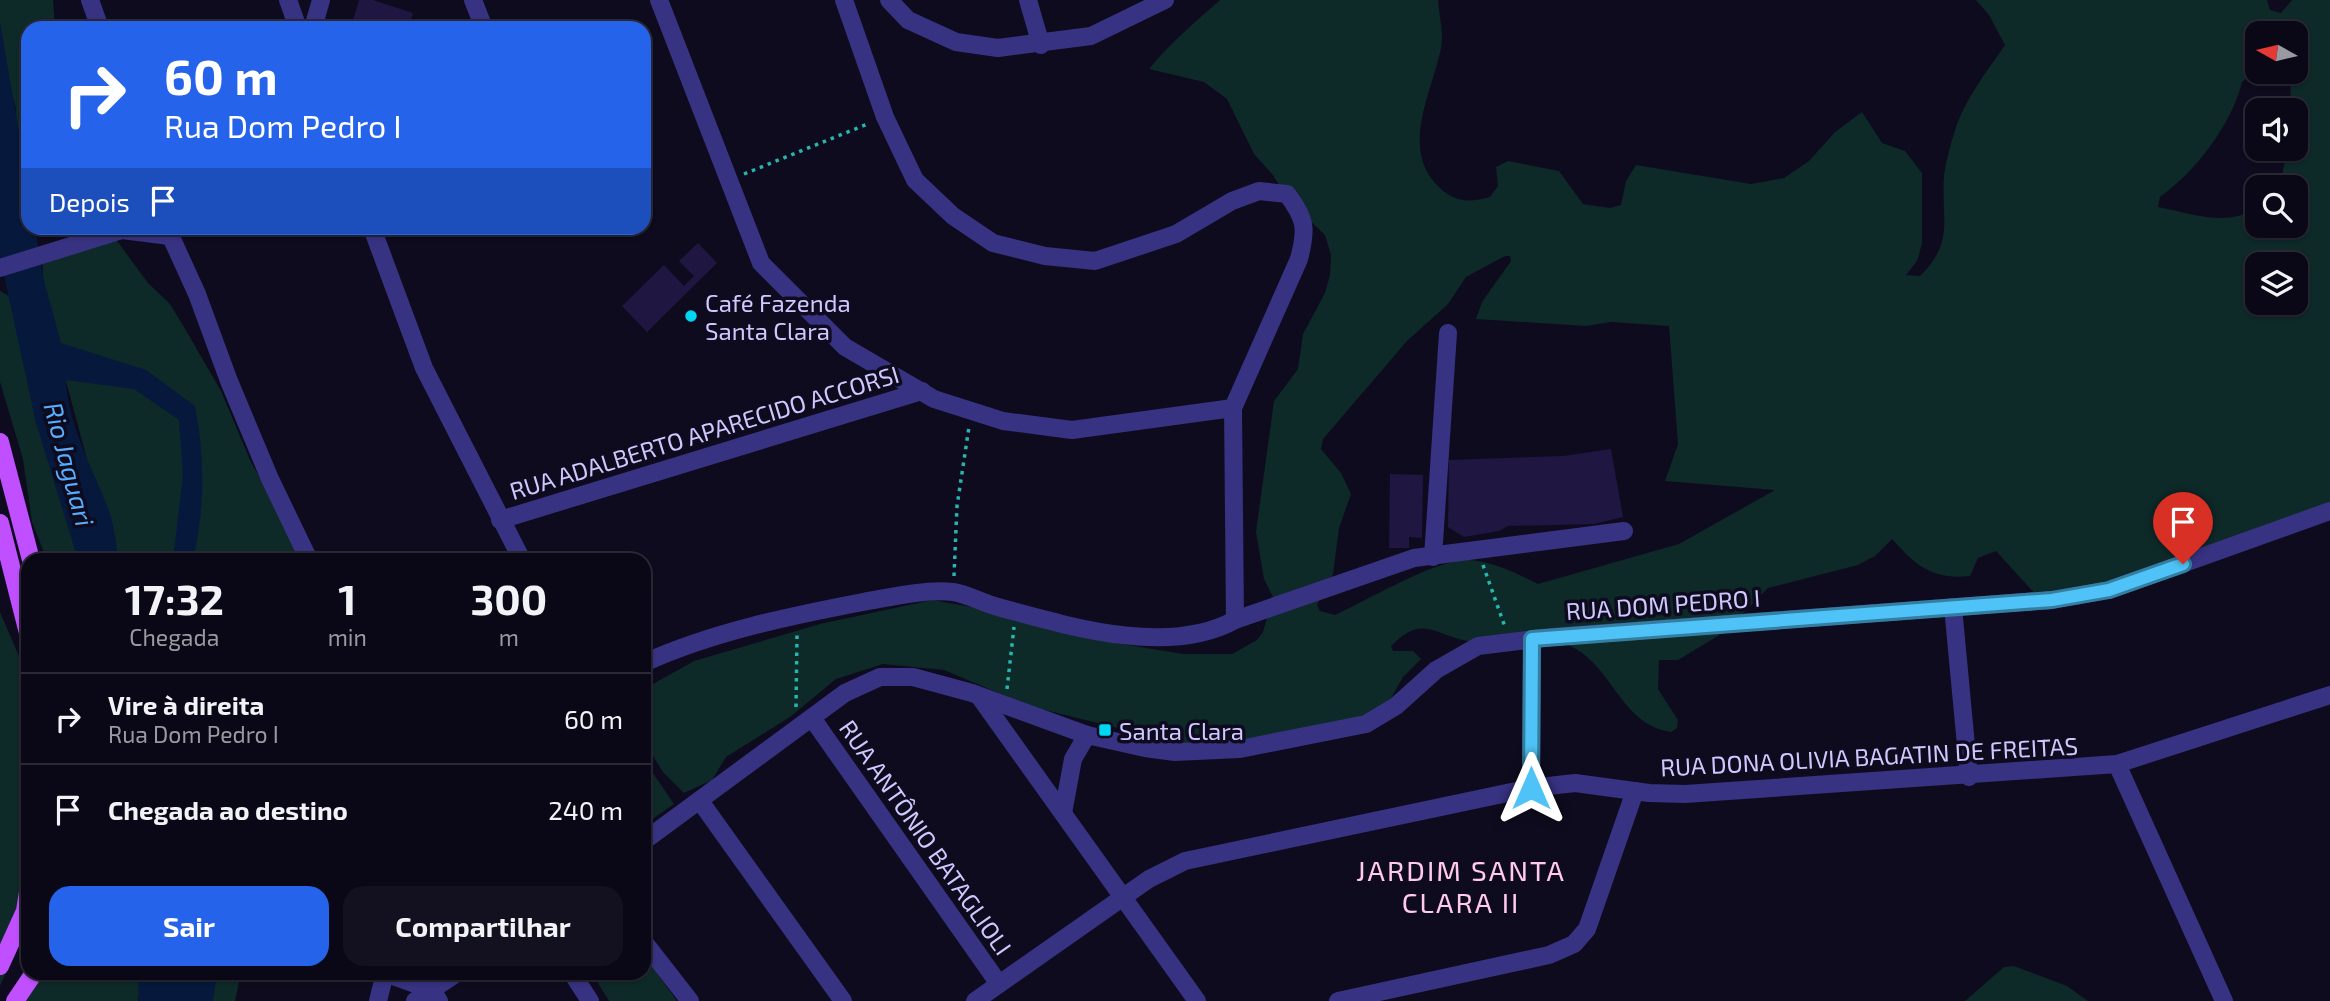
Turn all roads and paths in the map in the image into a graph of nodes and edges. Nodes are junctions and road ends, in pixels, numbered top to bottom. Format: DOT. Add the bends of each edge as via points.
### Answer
graph roads {
  1 [pos="90,0"];
  2 [pos="288,0"];
  3 [pos="321,0"];
  4 [pos="473,0"];
  5 [pos="659,0"];
  6 [pos="844,0"];
  7 [pos="889,0"];
  8 [pos="1028,0"];
  9 [pos="1165,0"];
  10 [pos="98,21"];
  11 [pos="296,21"];
  12 [pos="315,21"];
  13 [pos="481,21"];
  14 [pos="1041,45"];
  15 [pos="885,117"];
  16 [pos="729,180"];
  17 [pos="106,235"];
  18 [pos="172,235"];
  19 [pos="375,235"];
  20 [pos="0,268"];
  21 [pos="1448,333"];
  22 [pos="922,391"];
  23 [pos="1233,408"];
  24 [pos="972,411"];
  25 [pos="0,442"];
  26 [pos="2330,511"];
  27 [pos="500,520"];
  28 [pos="0,523"];
  29 [pos="1623,531"];
  30 [pos="29,553"];
  31 [pos="306,553"];
  32 [pos="518,553"];
  33 [pos="1433,557"];
  34 [pos="1486,573"];
  35 [pos="954,592"];
  36 [pos="21,606"];
  37 [pos="1953,607"];
  38 [pos="1016,612"];
  39 [pos="797,615"];
  40 [pos="1235,620"];
  41 [pos="1505,625"];
  42 [pos="1532,639"];
  43 [pos="651,661"];
  44 [pos="2330,695"];
  45 [pos="979,696"];
  46 [pos="1005,705"];
  47 [pos="812,718"];
  48 [pos="796,730"];
  49 [pos="1087,735"];
  50 [pos="2117,764"];
  51 [pos="1969,777"];
  52 [pos="1531,788"];
  53 [pos="1635,791"];
  54 [pos="700,801"];
  55 [pos="1063,813"];
  56 [pos="651,836"];
  57 [pos="1123,897"];
  58 [pos="21,920"];
  59 [pos="651,951"];
  60 [pos="0,966"];
  61 [pos="29,980"];
  62 [pos="383,980"];
  63 [pos="401,980"];
  64 [pos="450,980"];
  65 [pos="576,980"];
  66 [pos="999,984"];
  67 [pos="435,995"];
  68 [pos="15,1001"];
  69 [pos="378,1001"];
  70 [pos="415,1001"];
  71 [pos="590,1001"];
  72 [pos="690,1001"];
  73 [pos="843,1001"];
  74 [pos="975,1001"];
  75 [pos="1197,1001"];
  76 [pos="1338,1001"];
  77 [pos="2224,1001"];
  1 -- 10 [label="street"];
  2 -- 11 [label="street"];
  3 -- 12 [label="street"];
  4 -- 13 [label="street"];
  5 -- 16 [label="street"];
  6 -- 15 [label="street"];
  7 -- 14 [label="street" via="908,20 956,42 998,48"];
  8 -- 14 [label="street"];
  9 -- 14 [label="street" via="1091,36"];
  15 -- 16 [label="path"];
  15 -- 23 [label="street" via="915,180 953,216 993,243 1045,256 1095,261 1176,234 1232,201 1259,191 1287,194 1302,214 1305,237"];
  16 -- 22 [label="street" via="761,263 845,347"];
  17 -- 20 [label="street"];
  18 -- 31 [label="street" via="270,480"];
  19 -- 27 [label="street" via="424,368"];
  21 -- 33 [label="street"];
  22 -- 24 [label="street"];
  22 -- 27 [label="street, RUA ADALBERTO APARECIDO ACCORSI"];
  23 -- 24 [label="street" via="1072,430 1003,421"];
  23 -- 40 [label="street"];
  24 -- 35 [label="path" via="957,506"];
  25 -- 30 [label="main road"];
  26 -- 37 [label="street, RUA DOM PEDRO I" via="2109,590 2052,600"];
  27 -- 32 [label="street"];
  28 -- 36 [label="main road"];
  29 -- 33 [label="street"];
  33 -- 40 [label="street" via="1414,558"];
  34 -- 41 [label="path"];
  35 -- 38 [label="street"];
  35 -- 39 [label="street" via="905,594"];
  37 -- 42 [label="street, RUA DOM PEDRO I"];
  37 -- 51 [label="street"];
  38 -- 40 [label="street" via="1146,637 1193,636 1217,631"];
  38 -- 46 [label="path"];
  39 -- 43 [label="street"];
  39 -- 48 [label="path"];
  42 -- 49 [label="street, RUA DOM PEDRO I" via="1478,646 1436,670 1396,706 1366,724 1275,744 1206,752 1155,750"];
  42 -- 52 [label="street"];
  44 -- 50 [label="street, RUA DONA OLIVIA BAGATIN DE FREITAS"];
  45 -- 46 [label="street, RUA DOM PEDRO I"];
  45 -- 47 [label="street, RUA DOM PEDRO I" via="913,677 880,677 845,693"];
  45 -- 55 [label="street"];
  46 -- 49 [label="street, RUA DOM PEDRO I"];
  47 -- 48 [label="street, RUA DOM PEDRO I"];
  47 -- 66 [label="street, RUA ANTÔNIO BATAGLIOLI"];
  48 -- 54 [label="street, RUA DOM PEDRO I"];
  49 -- 55 [label="street" via="1073,759"];
  50 -- 51 [label="street, RUA DONA OLIVIA BAGATIN DE FREITAS"];
  50 -- 77 [label="street"];
  51 -- 53 [label="street, RUA DONA OLIVIA BAGATIN DE FREITAS" via="1685,794"];
  52 -- 53 [label="street, RUA DONA OLIVIA BAGATIN DE FREITAS" via="1576,783"];
  52 -- 57 [label="street, RUA DONA OLIVIA BAGATIN DE FREITAS" via="1185,861"];
  53 -- 76 [label="street" via="1587,929 1574,944 1549,955"];
  54 -- 56 [label="street, RUA DOM PEDRO I"];
  54 -- 73 [label="street"];
  55 -- 57 [label="street"];
  57 -- 66 [label="street, RUA DONA OLIVIA BAGATIN DE FREITAS"];
  57 -- 75 [label="street"];
  58 -- 60 [label="main road"];
  59 -- 72 [label="street"];
  61 -- 68 [label="main road"];
  62 -- 69 [label="street"];
  63 -- 67 [label="street"];
  64 -- 67 [label="street"];
  65 -- 71 [label="street"];
  66 -- 74 [label="street, RUA DONA OLIVIA BAGATIN DE FREITAS"];
  67 -- 70 [label="street"];
}
